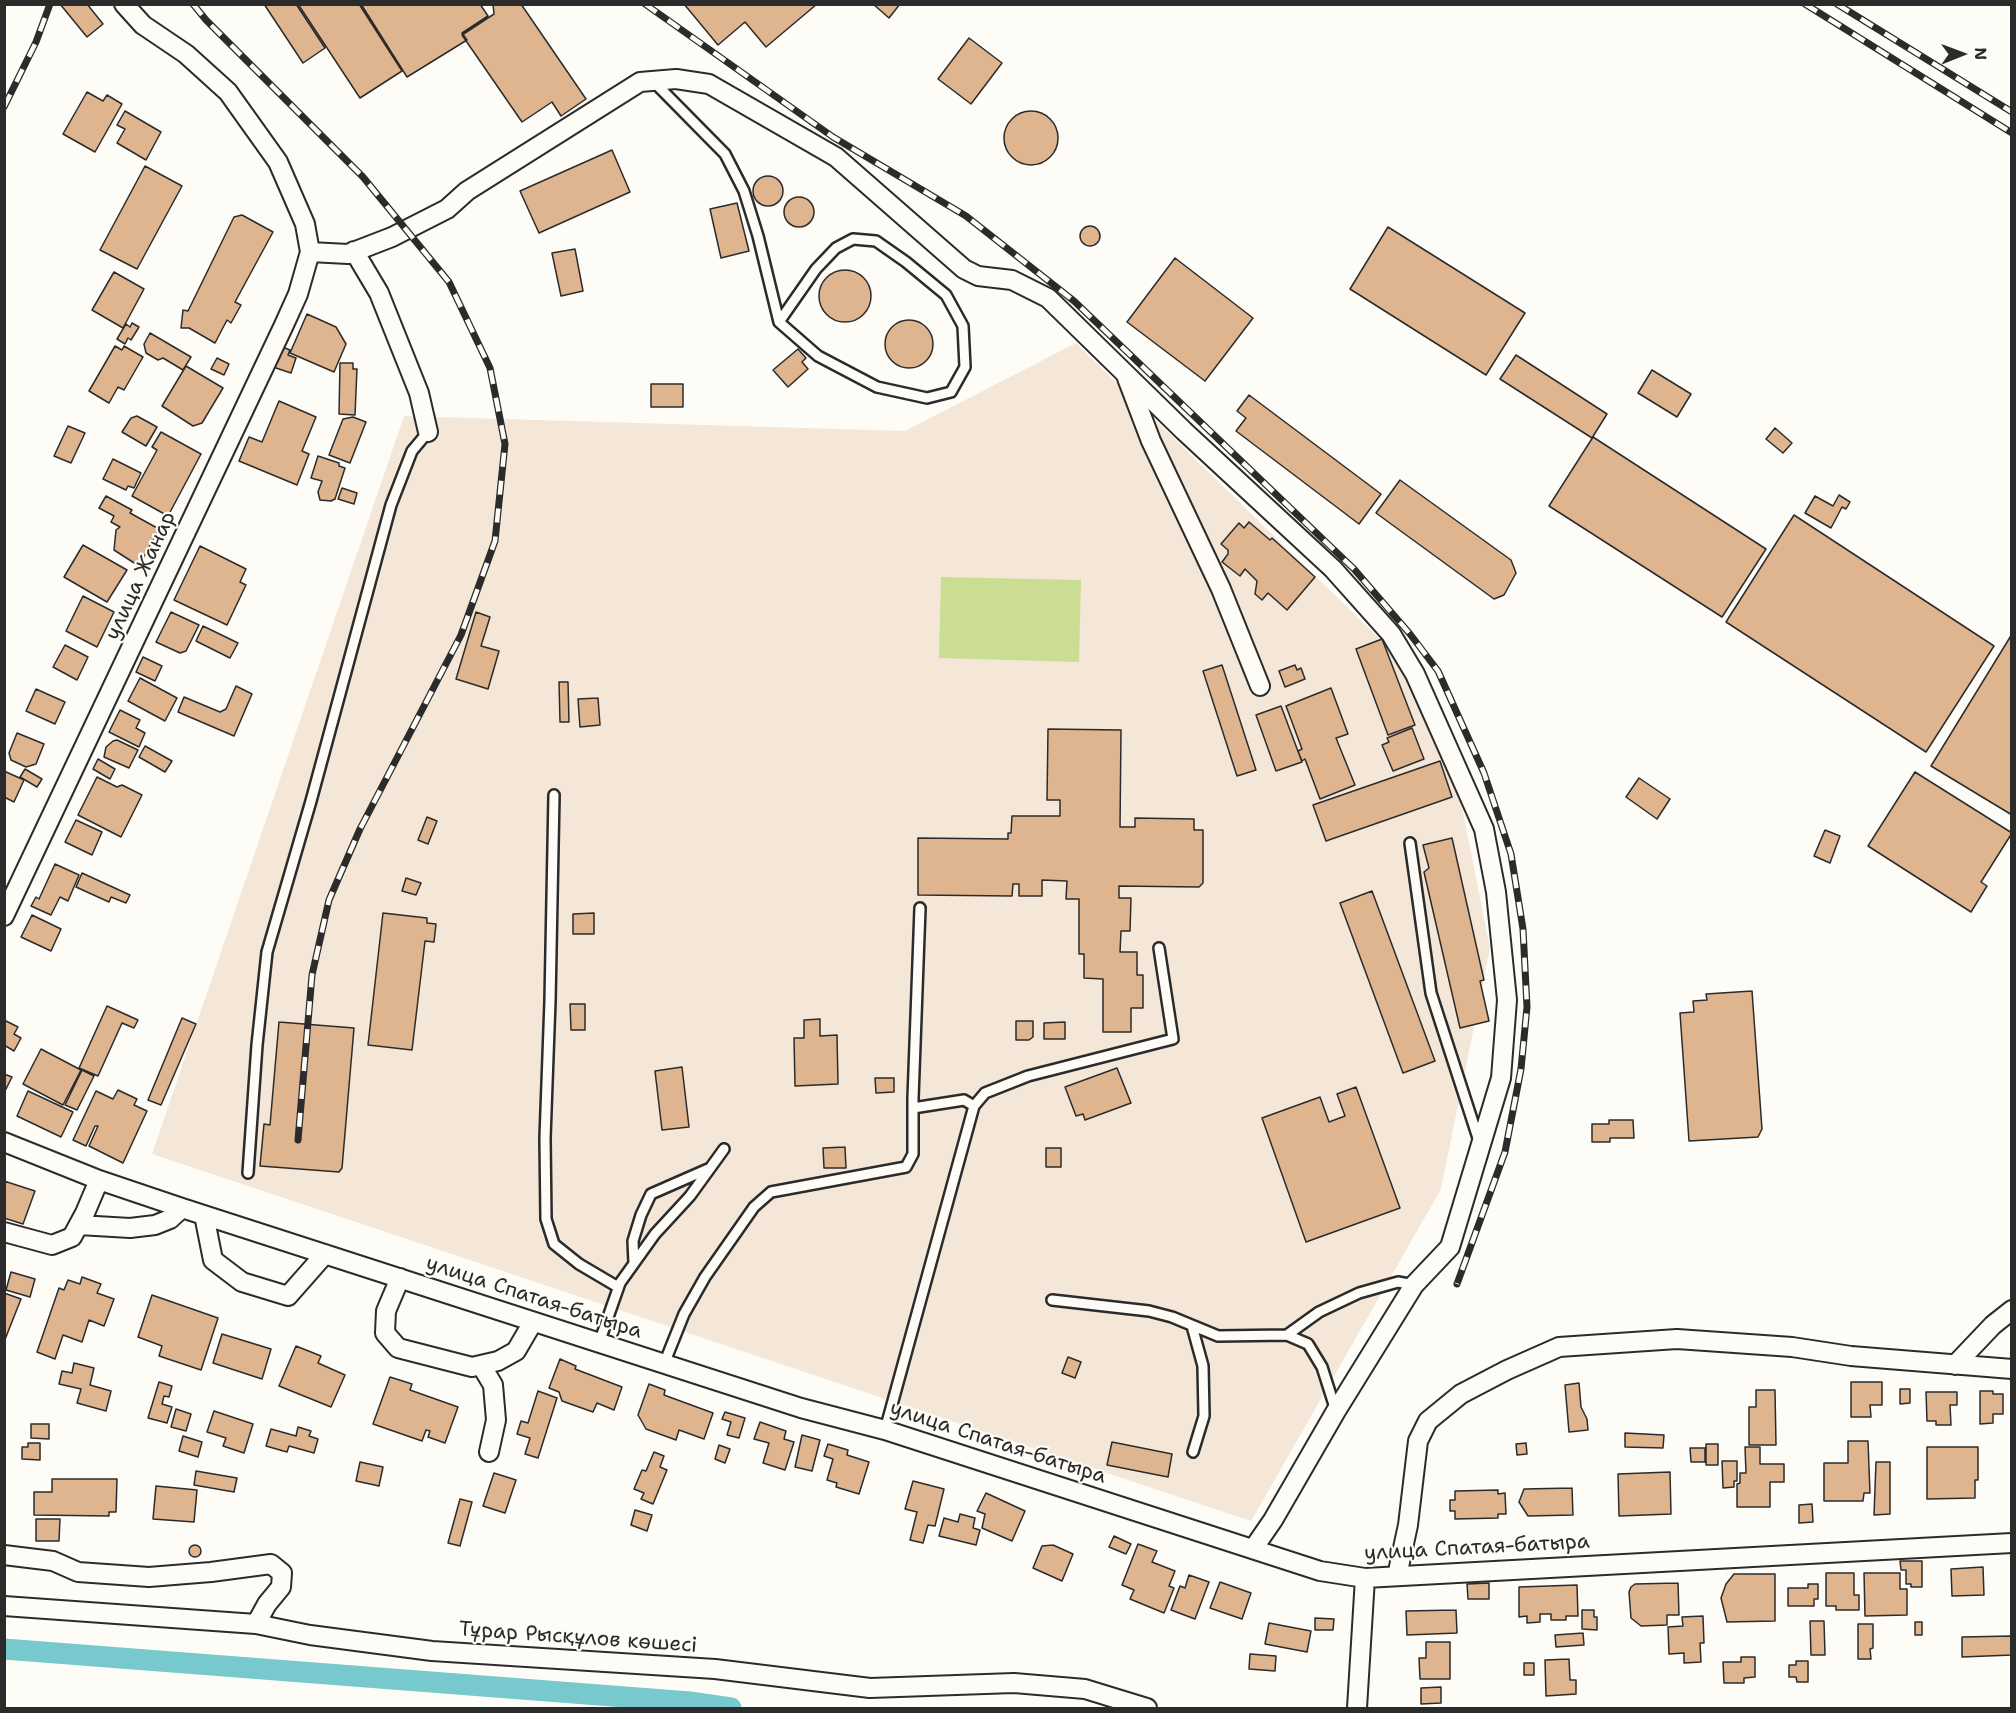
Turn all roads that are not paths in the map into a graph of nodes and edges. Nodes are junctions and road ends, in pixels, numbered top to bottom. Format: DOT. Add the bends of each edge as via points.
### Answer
graph roads {
  1 [pos="124,4"];
  2 [pos="653,81"];
  3 [pos="354,251"];
  4 [pos="310,252"];
  5 [pos="779,322"];
  6 [pos="1126,374"];
  7 [pos="428,432"];
  8 [pos="1260,686"];
  9 [pos="554,795"];
  10 [pos="1410,843"];
  11 [pos="920,908"];
  12 [pos="4,916"];
  13 [pos="1159,948"];
  14 [pos="974,1106"];
  15 [pos="913,1108"];
  16 [pos="4,1142"];
  17 [pos="1480,1146"];
  18 [pos="724,1149"];
  19 [pos="710,1168"];
  20 [pos="248,1173"];
  21 [pos="99,1180"];
  22 [pos="182,1208"];
  23 [pos="204,1215"];
  24 [pos="79,1225"];
  25 [pos="4,1232"];
  26 [pos="325,1254"];
  27 [pos="634,1263"];
  28 [pos="400,1278"];
  29 [pos="1414,1285"];
  30 [pos="618,1287"];
  31 [pos="1052,1300"];
  32 [pos="2012,1310"];
  33 [pos="533,1322"];
  34 [pos="1192,1326"];
  35 [pos="1287,1335"];
  36 [pos="599,1343"];
  37 [pos="664,1364"];
  38 [pos="481,1365"];
  39 [pos="1955,1365"];
  40 [pos="2012,1369"];
  41 [pos="1336,1411"];
  42 [pos="885,1430"];
  43 [pos="489,1452"];
  44 [pos="1193,1452"];
  45 [pos="2012,1543"];
  46 [pos="1253,1549"];
  47 [pos="4,1556"];
  48 [pos="1397,1576"];
  49 [pos="1365,1578"];
  50 [pos="4,1606"];
  51 [pos="256,1624"];
  52 [pos="1147,1708"];
  53 [pos="1357,1708"];
  1 -- 4 [label="street" via="143,25 186,54 228,92 278,162 305,224"];
  2 -- 3 [label="street" via="640,82 467,191 447,209"];
  2 -- 5 [label="lane" via="725,154 744,190"];
  2 -- 6 [label="street" via="676,79 709,84 836,157 964,269 978,276 1012,280 1048,298"];
  3 -- 4 [label="street"];
  3 -- 7 [label="street" via="379,293 419,393"];
  4 -- 12 [label="street, улица Жанар" via="284,325"];
  5 -- 5 [label="lane" via="818,356 878,387 927,398 951,392 965,366 963,326 946,295 876,241 853,239 836,248 816,268"];
  6 -- 8 [label="street" via="1151,441 1221,589"];
  6 -- 17 [label="street" via="1333,569 1391,634 1443,734 1484,829 1496,892 1508,1000 1501,1078"];
  7 -- 20 [label="lane" via="412,451 391,505 267,952"];
  9 -- 30 [label="lane" via="546,1219 554,1244"];
  10 -- 17 [label="lane" via="1431,993"];
  11 -- 15 [label="lane"];
  13 -- 14 [label="lane" via="1173,1039 1028,1076 986,1093"];
  14 -- 15 [label="lane" via="964,1100"];
  14 -- 42 [label="lane"];
  15 -- 37 [label="lane" via="913,1154 906,1167 771,1192 754,1207 705,1277"];
  16 -- 21 [label="street, улица Спатая-батыра"];
  17 -- 29 [label="street" via="1450,1247"];
  18 -- 19 [label="lane"];
  19 -- 27 [label="lane"];
  19 -- 27 [label="lane" via="651,1194 633,1241"];
  21 -- 22 [label="street, улица Спатая-батыра"];
  21 -- 24 [label="street"];
  22 -- 23 [label="street, улица Спатая-батыра"];
  22 -- 24 [label="street" via="155,1225"];
  23 -- 26 [label="street, улица Спатая-батыра"];
  23 -- 26 [label="street" via="213,1260 242,1282 288,1296"];
  24 -- 25 [label="street" via="72,1237 52,1245"];
  26 -- 28 [label="street, улица Спатая-батыра"];
  27 -- 30 [label="lane"];
  28 -- 33 [label="street, улица Спатая-батыра"];
  28 -- 38 [label="street" via="386,1311 385,1333 398,1348 472,1367"];
  29 -- 35 [label="lane" via="1398,1282 1359,1293 1318,1312"];
  29 -- 41 [label="street"];
  30 -- 36 [label="lane"];
  31 -- 34 [label="lane" via="1149,1311"];
  32 -- 39 [label="street"];
  33 -- 36 [label="street, улица Спатая-батыра"];
  33 -- 38 [label="street" via="516,1351"];
  34 -- 35 [label="lane" via="1218,1336"];
  34 -- 44 [label="lane" via="1203,1366 1204,1416"];
  35 -- 41 [label="lane" via="1308,1344 1322,1367"];
  36 -- 37 [label="street, улица Спатая-батыра"];
  37 -- 42 [label="street, улица Спатая-батыра"];
  38 -- 43 [label="street" via="493,1385 496,1420"];
  39 -- 40 [label="street"];
  39 -- 48 [label="street" via="1677,1339 1559,1347 1461,1394 1428,1421 1418,1441 1408,1525"];
  41 -- 46 [label="street"];
  42 -- 46 [label="street, улица Спатая-батыра"];
  45 -- 48 [label="street, улица Спатая-батыра"];
  46 -- 49 [label="street, улица Спатая-батыра" via="1320,1571"];
  47 -- 51 [label="street" via="53,1561 78,1572 149,1577 271,1564 282,1573 281,1587"];
  48 -- 49 [label="street, улица Спатая-батыра"];
  49 -- 53 [label="street"];
  50 -- 51 [label="street, Тұрар Рысқұлов көшесі"];
  51 -- 52 [label="street, Тұрар Рысқұлов көшесі" via="432,1650 715,1669 870,1688 1014,1683 1085,1689"];
}
